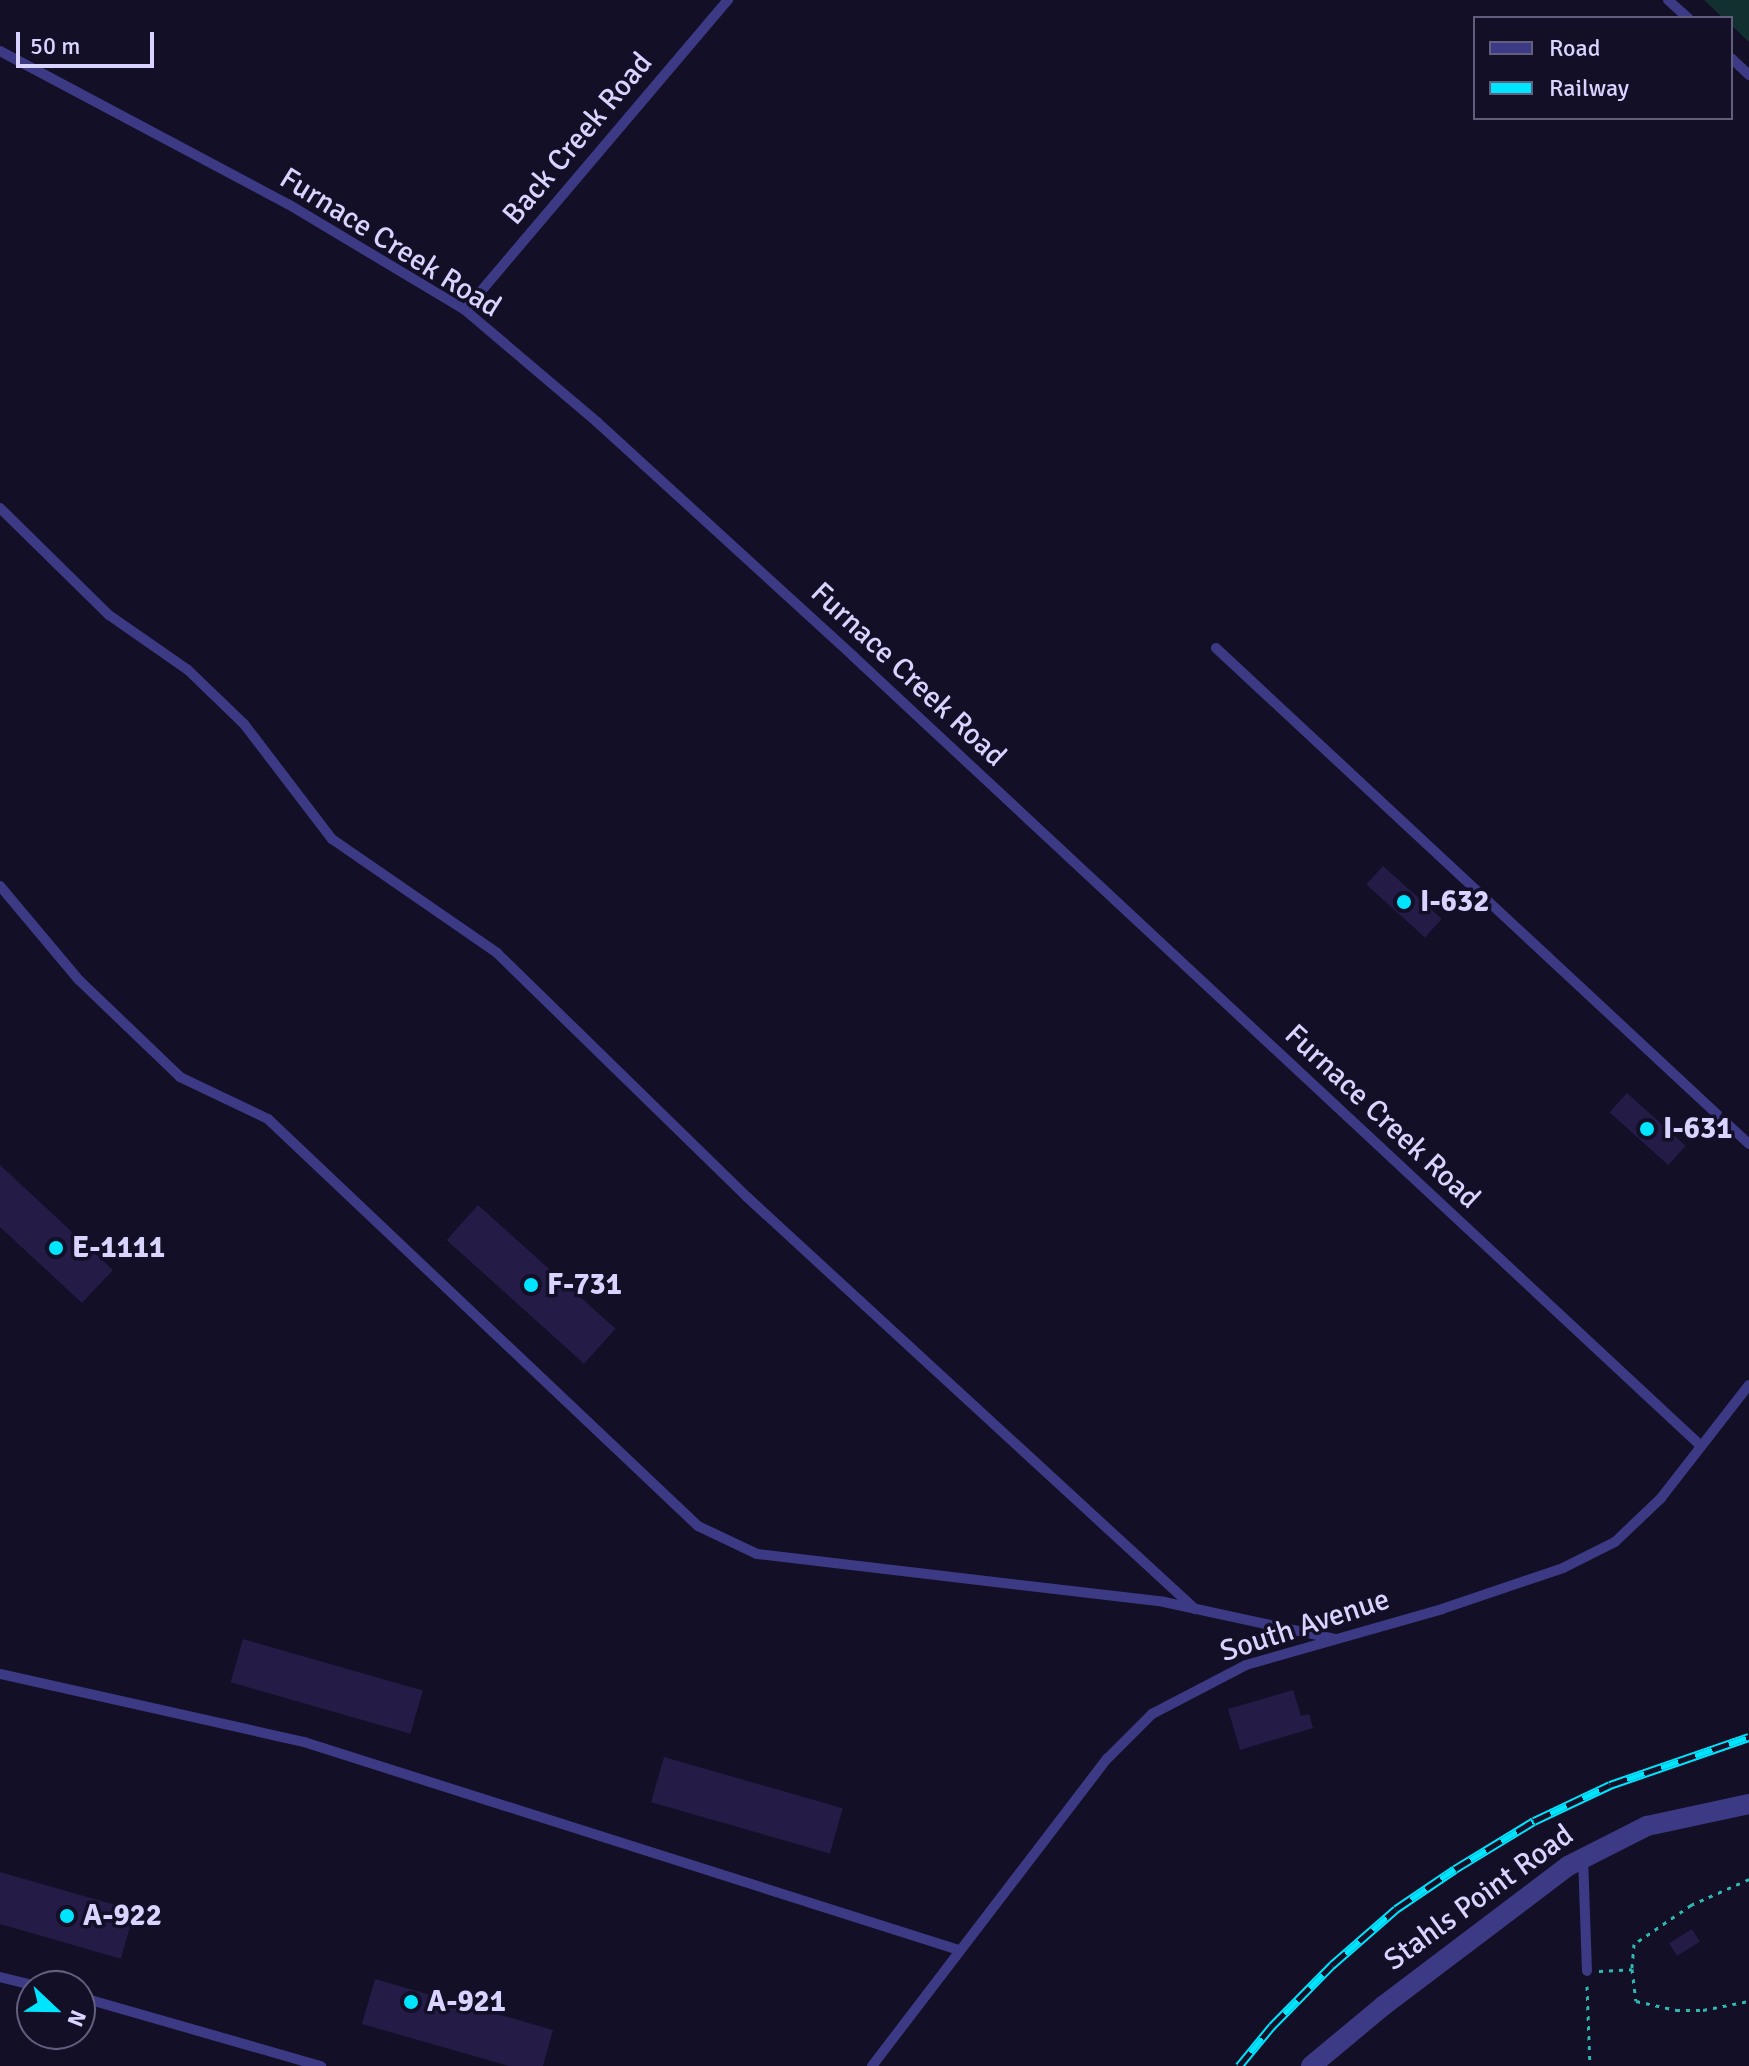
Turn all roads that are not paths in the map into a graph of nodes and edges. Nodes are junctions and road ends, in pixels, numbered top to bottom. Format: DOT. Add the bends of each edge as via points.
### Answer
graph roads {
  1 [pos="728,0"];
  2 [pos="1668,0"];
  3 [pos="1686,16"];
  4 [pos="0,51"];
  5 [pos="1733,60"];
  6 [pos="1749,75"];
  7 [pos="465,310"];
  8 [pos="0,508"];
  9 [pos="1216,648"];
  10 [pos="0,886"];
  11 [pos="1749,1144"];
  12 [pos="1749,1385"];
  13 [pos="1701,1446"];
  14 [pos="1195,1609"];
  15 [pos="1335,1639"];
  16 [pos="0,1674"];
  17 [pos="1749,1804"];
  18 [pos="1583,1857"];
  19 [pos="959,1950"];
  20 [pos="1587,1971"];
  21 [pos="96,2002"];
  22 [pos="321,2066"];
  23 [pos="872,2066"];
  24 [pos="1311,2066"];
  1 -- 7 [label="lane, Back Creek Road"];
  2 -- 3 [label="lane"];
  4 -- 7 [label="lane, Furnace Creek Road" via="288,204"];
  5 -- 6 [label="lane"];
  7 -- 13 [label="lane, Furnace Creek Road" via="597,422 818,624"];
  8 -- 14 [label="lane" via="109,615 188,670 244,724 332,839 497,953 747,1197"];
  9 -- 11 [label="lane"];
  10 -- 14 [label="lane" via="79,980 180,1077 268,1119 698,1526 757,1554"];
  12 -- 13 [label="lane, South Avenue"];
  13 -- 15 [label="lane, South Avenue" via="1661,1498 1615,1542 1563,1568"];
  14 -- 15 [label="lane"];
  15 -- 19 [label="lane, South Avenue" via="1246,1665 1152,1714 1107,1759"];
  16 -- 19 [label="lane" via="304,1742"];
  17 -- 18 [label="street, Stahls Point Road" via="1647,1826"];
  18 -- 20 [label="lane"];
  18 -- 24 [label="street, Stahls Point Road"];
  19 -- 23 [label="lane, South Avenue"];
  21 -- 22 [label="lane"];
}
